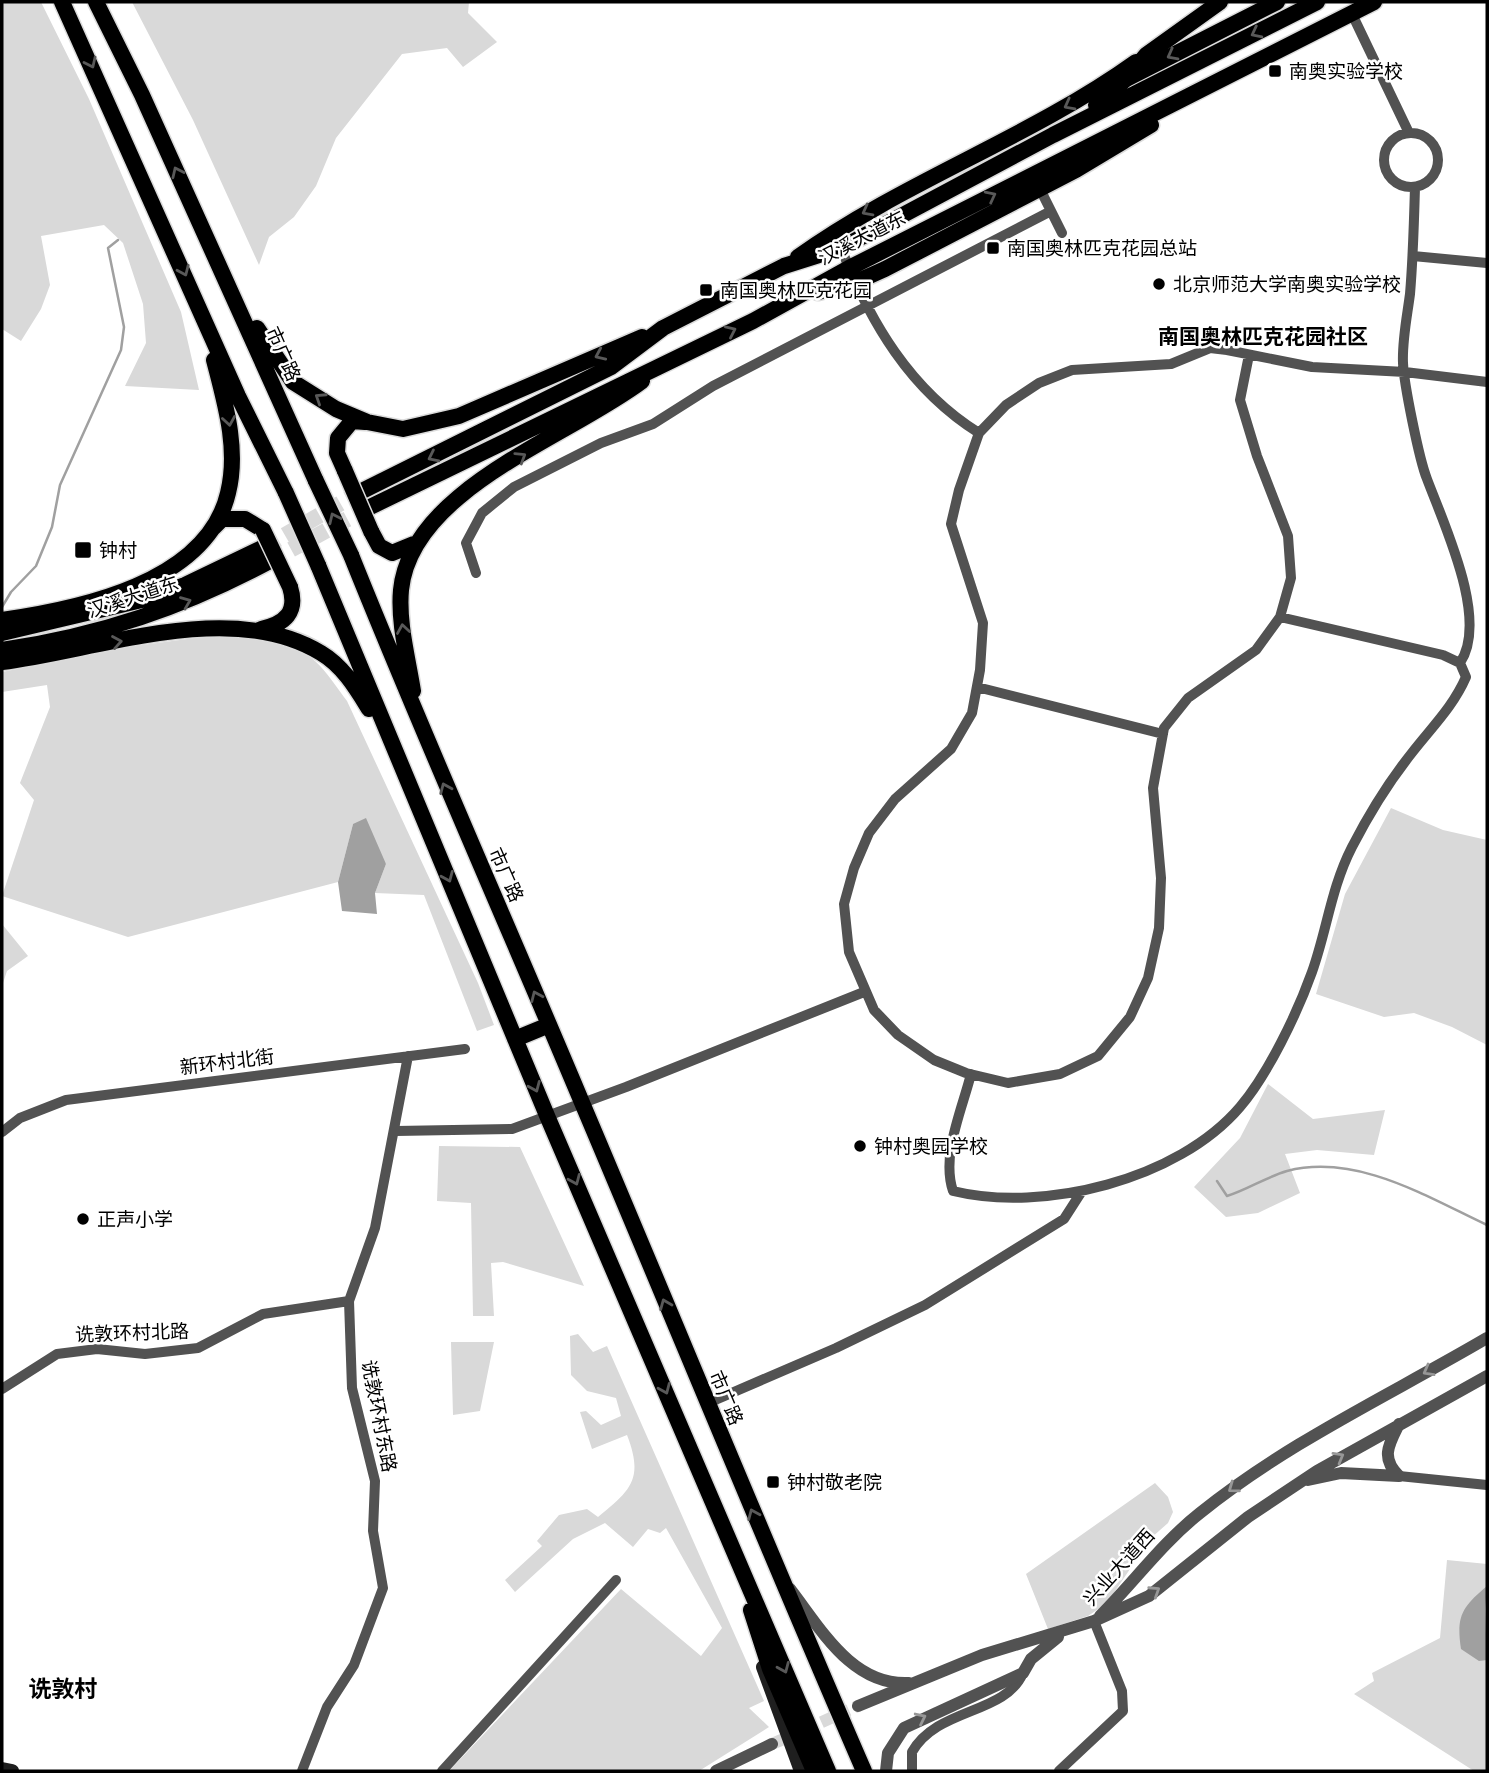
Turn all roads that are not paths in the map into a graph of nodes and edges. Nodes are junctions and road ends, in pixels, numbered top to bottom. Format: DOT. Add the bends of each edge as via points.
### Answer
graph roads {
  1 [pos="62,2"];
  2 [pos="96,2"];
  3 [pos="1220,2"];
  4 [pos="1277,2"];
  5 [pos="1317,2"];
  6 [pos="1374,2"];
  7 [pos="1352,14"];
  8 [pos="1146,55"];
  9 [pos="1126,79"];
  10 [pos="1212,84"];
  11 [pos="1409,133"];
  12 [pos="1011,158"];
  13 [pos="1415,187"];
  14 [pos="1040,189"];
  15 [pos="920,207"];
  16 [pos="1051,211"];
  17 [pos="930,227"];
  18 [pos="1062,233"];
  19 [pos="841,248"];
  20 [pos="1413,256"];
  21 [pos="1487,263"];
  22 [pos="784,267"];
  23 [pos="852,275"];
  24 [pos="237,301"];
  25 [pos="866,306"];
  26 [pos="200,307"];
  27 [pos="663,328"];
  28 [pos="1249,355"];
  29 [pos="670,361"];
  30 [pos="1405,372"];
  31 [pos="1487,382"];
  32 [pos="367,422"];
  33 [pos="979,433"];
  34 [pos="362,491"];
  35 [pos="368,508"];
  36 [pos="209,532"];
  37 [pos="414,544"];
  38 [pos="1467,553"];
  39 [pos="476,573"];
  40 [pos="1280,617"];
  41 [pos="2,620"];
  42 [pos="261,629"];
  43 [pos="2,633"];
  44 [pos="1480,640"];
  45 [pos="2,650"];
  46 [pos="2,662"];
  47 [pos="1460,663"];
  48 [pos="977,687"];
  49 [pos="418,721"];
  50 [pos="1163,734"];
  51 [pos="393,746"];
  52 [pos="864,992"];
  53 [pos="549,1025"];
  54 [pos="515,1039"];
  55 [pos="465,1049"];
  56 [pos="408,1056"];
  57 [pos="971,1074"];
  58 [pos="583,1104"];
  59 [pos="548,1118"];
  60 [pos="396,1131"];
  61 [pos="2,1132"];
  62 [pos="1082,1191"];
  63 [pos="349,1301"];
  64 [pos="1487,1338"];
  65 [pos="1487,1376"];
  66 [pos="2,1389"];
  67 [pos="706,1404"];
  68 [pos="1400,1423"];
  69 [pos="1399,1476"];
  70 [pos="1487,1485"];
  71 [pos="1289,1489"];
  72 [pos="738,1560"];
  73 [pos="780,1577"];
  74 [pos="616,1580"];
  75 [pos="1094,1621"];
  76 [pos="754,1624"];
  77 [pos="1067,1630"];
  78 [pos="1023,1673"];
  79 [pos="920,1682"];
  80 [pos="858,1706"];
  81 [pos="772,1744"];
  82 [pos="2,1769"];
  83 [pos="12,1771"];
  84 [pos="302,1771"];
  85 [pos="442,1771"];
  86 [pos="716,1771"];
  87 [pos="801,1771"];
  88 [pos="814,1771"];
  89 [pos="828,1771"];
  90 [pos="864,1771"];
  91 [pos="886,1771"];
  92 [pos="912,1771"];
  93 [pos="1059,1771"];
  1 -- 26 [label="main road, one-way"];
  24 -- 2 [label="main road, 市广路, one-way"];
  3 -- 8 [label="main road"];
  4 -- 9 [label="main road, one-way"];
  5 -- 12 [label="main road, 汉溪大道东, one-way"];
  6 -- 7 [label="main road, 汉溪大道东"];
  7 -- 10 [label="main road, 汉溪大道东"];
  7 -- 11 [label="street"];
  8 -- 9 [label="main road"];
  8 -- 22 [label="main road, one-way" via="1076,102 846,222"];
  9 -- 12 [label="main road" via="1109,96"];
  10 -- 14 [label="main road" via="1104,155"];
  17 -- 10 [label="main road, 汉溪大道东, one-way"];
  11 -- 13 [label="street" via="1432,143 1438,159 1433,176"];
  11 -- 13 [label="street" via="1387,148 1385,165 1393,180"];
  12 -- 15 [label="main road, 汉溪大道东"];
  13 -- 20 [label="street"];
  14 -- 16 [label="street"];
  14 -- 23 [label="main road"];
  15 -- 17 [label="main road"];
  15 -- 19 [label="main road, 汉溪大道东"];
  16 -- 18 [label="street"];
  16 -- 25 [label="street"];
  17 -- 23 [label="main road, 汉溪大道东"];
  19 -- 22 [label="main road, 汉溪大道东"];
  19 -- 23 [label="street"];
  20 -- 21 [label="street"];
  20 -- 30 [label="street"];
  22 -- 27 [label="main road, 汉溪大道东"];
  23 -- 25 [label="street"];
  29 -- 23 [label="main road, one-way" via="795,298"];
  32 -- 24 [label="main road, one-way" via="293,382"];
  49 -- 24 [label="main road, 市广路, one-way, bridge" via="351,555"];
  25 -- 33 [label="street" via="884,339 948,414"];
  25 -- 39 [label="street" via="713,386 653,425 601,443 514,487 482,513 466,543"];
  26 -- 36 [label="main road, one-way" via="231,436 228,493"];
  26 -- 51 [label="main road, bridge" via="318,565"];
  27 -- 32 [label="main road, one-way" via="459,416 403,429"];
  27 -- 34 [label="main road, 汉溪大道东, one-way" via="611,367"];
  28 -- 30 [label="street" via="1312,367"];
  28 -- 33 [label="street" via="1210,348 1171,364 1073,370 1039,383 1006,405"];
  28 -- 40 [label="street" via="1240,400 1288,536 1291,578"];
  29 -- 35 [label="main road"];
  37 -- 29 [label="main road, one-way" via="437,514 467,489 613,403"];
  30 -- 31 [label="street"];
  30 -- 38 [label="street" via="1427,478"];
  32 -- 37 [label="main road, bridge" via="352,421 338,438 337,453 379,546 392,553"];
  33 -- 48 [label="street" via="951,524 983,623"];
  36 -- 41 [label="main road" via="181,560 125,592"];
  36 -- 42 [label="main road, bridge" via="229,517 245,519 263,530 294,599 290,613 276,626"];
  49 -- 37 [label="main road, one-way" via="401,617 401,592"];
  40 -- 47 [label="street" via="1443,654"];
  40 -- 50 [label="street" via="1256,650 1188,698"];
  46 -- 42 [label="main road, one-way" via="192,629"];
  42 -- 51 [label="main road" via="321,653 351,678"];
  45 -- 43 [label="main road, 汉溪大道东, one-way" via="82,636 151,616 194,600 267,554 146,599"];
  44 -- 47 [label="street"];
  47 -- 62 [label="street" via="1466,677 1456,699 1381,793 1350,850 1332,892 1307,982 1283,1038 1240,1107 1205,1140 1135,1176"];
  48 -- 50 [label="street"];
  48 -- 52 [label="street" via="972,713 951,749 895,799 869,833 854,868 844,904 849,952"];
  53 -- 49 [label="main road, 市广路, one-way"];
  50 -- 57 [label="street" via="1153,788 1161,878 1159,929 1148,978 1130,1017 1098,1056 1060,1074 1008,1083"];
  51 -- 54 [label="main road, one-way"];
  52 -- 57 [label="street" via="898,1035 934,1060"];
  52 -- 58 [label="street"];
  53 -- 54 [label="main road"];
  53 -- 58 [label="main road, 市广路"];
  54 -- 59 [label="main road, one-way"];
  55 -- 56 [label="street, 新环村北街"];
  56 -- 60 [label="street, 诜敦环村东路"];
  56 -- 61 [label="street, 新环村北街" via="66,1100 20,1118"];
  57 -- 62 [label="street" via="951,1148 948,1176 953,1191 1019,1198"];
  58 -- 59 [label="street"];
  67 -- 58 [label="main road, 市广路, one-way"];
  59 -- 60 [label="street" via="512,1129"];
  59 -- 72 [label="main road, one-way"];
  60 -- 63 [label="street, 诜敦环村东路" via="375,1228"];
  62 -- 67 [label="street" via="1064,1219 925,1305"];
  63 -- 66 [label="street, 诜敦环村北路" via="263,1314 198,1348 145,1354 97,1349 58,1354"];
  63 -- 84 [label="street, 诜敦环村东路" via="352,1388 375,1481 373,1531 383,1588 354,1665 327,1707"];
  64 -- 75 [label="street, 兴业大道西, one-way" via="1280,1455 1226,1493 1163,1544"];
  65 -- 68 [label="street, 兴业大道西"];
  73 -- 67 [label="main road, 市广路, one-way"];
  68 -- 69 [label="street" via="1387,1453 1387,1461"];
  71 -- 68 [label="street, 兴业大道西, one-way"];
  69 -- 70 [label="street"];
  69 -- 71 [label="street" via="1341,1473"];
  75 -- 71 [label="street, 兴业大道西, one-way" via="1158,1589"];
  72 -- 76 [label="main road"];
  72 -- 89 [label="main road, one-way"];
  73 -- 79 [label="street" via="826,1637 863,1671 881,1682"];
  73 -- 90 [label="main road, 市广路"];
  74 -- 85 [label="street"];
  75 -- 77 [label="street"];
  75 -- 93 [label="street" via="1122,1691 1123,1711"];
  76 -- 87 [label="main road" via="765,1676"];
  76 -- 88 [label="main road"];
  77 -- 78 [label="street" via="1041,1649"];
  77 -- 79 [label="street" via="982,1655"];
  91 -- 78 [label="street, one-way" via="888,1753 904,1728"];
  78 -- 92 [label="street" via="1009,1692 935,1726 912,1752"];
  79 -- 80 [label="street"];
  81 -- 86 [label="street"];
  82 -- 83 [label="main road"];
}
